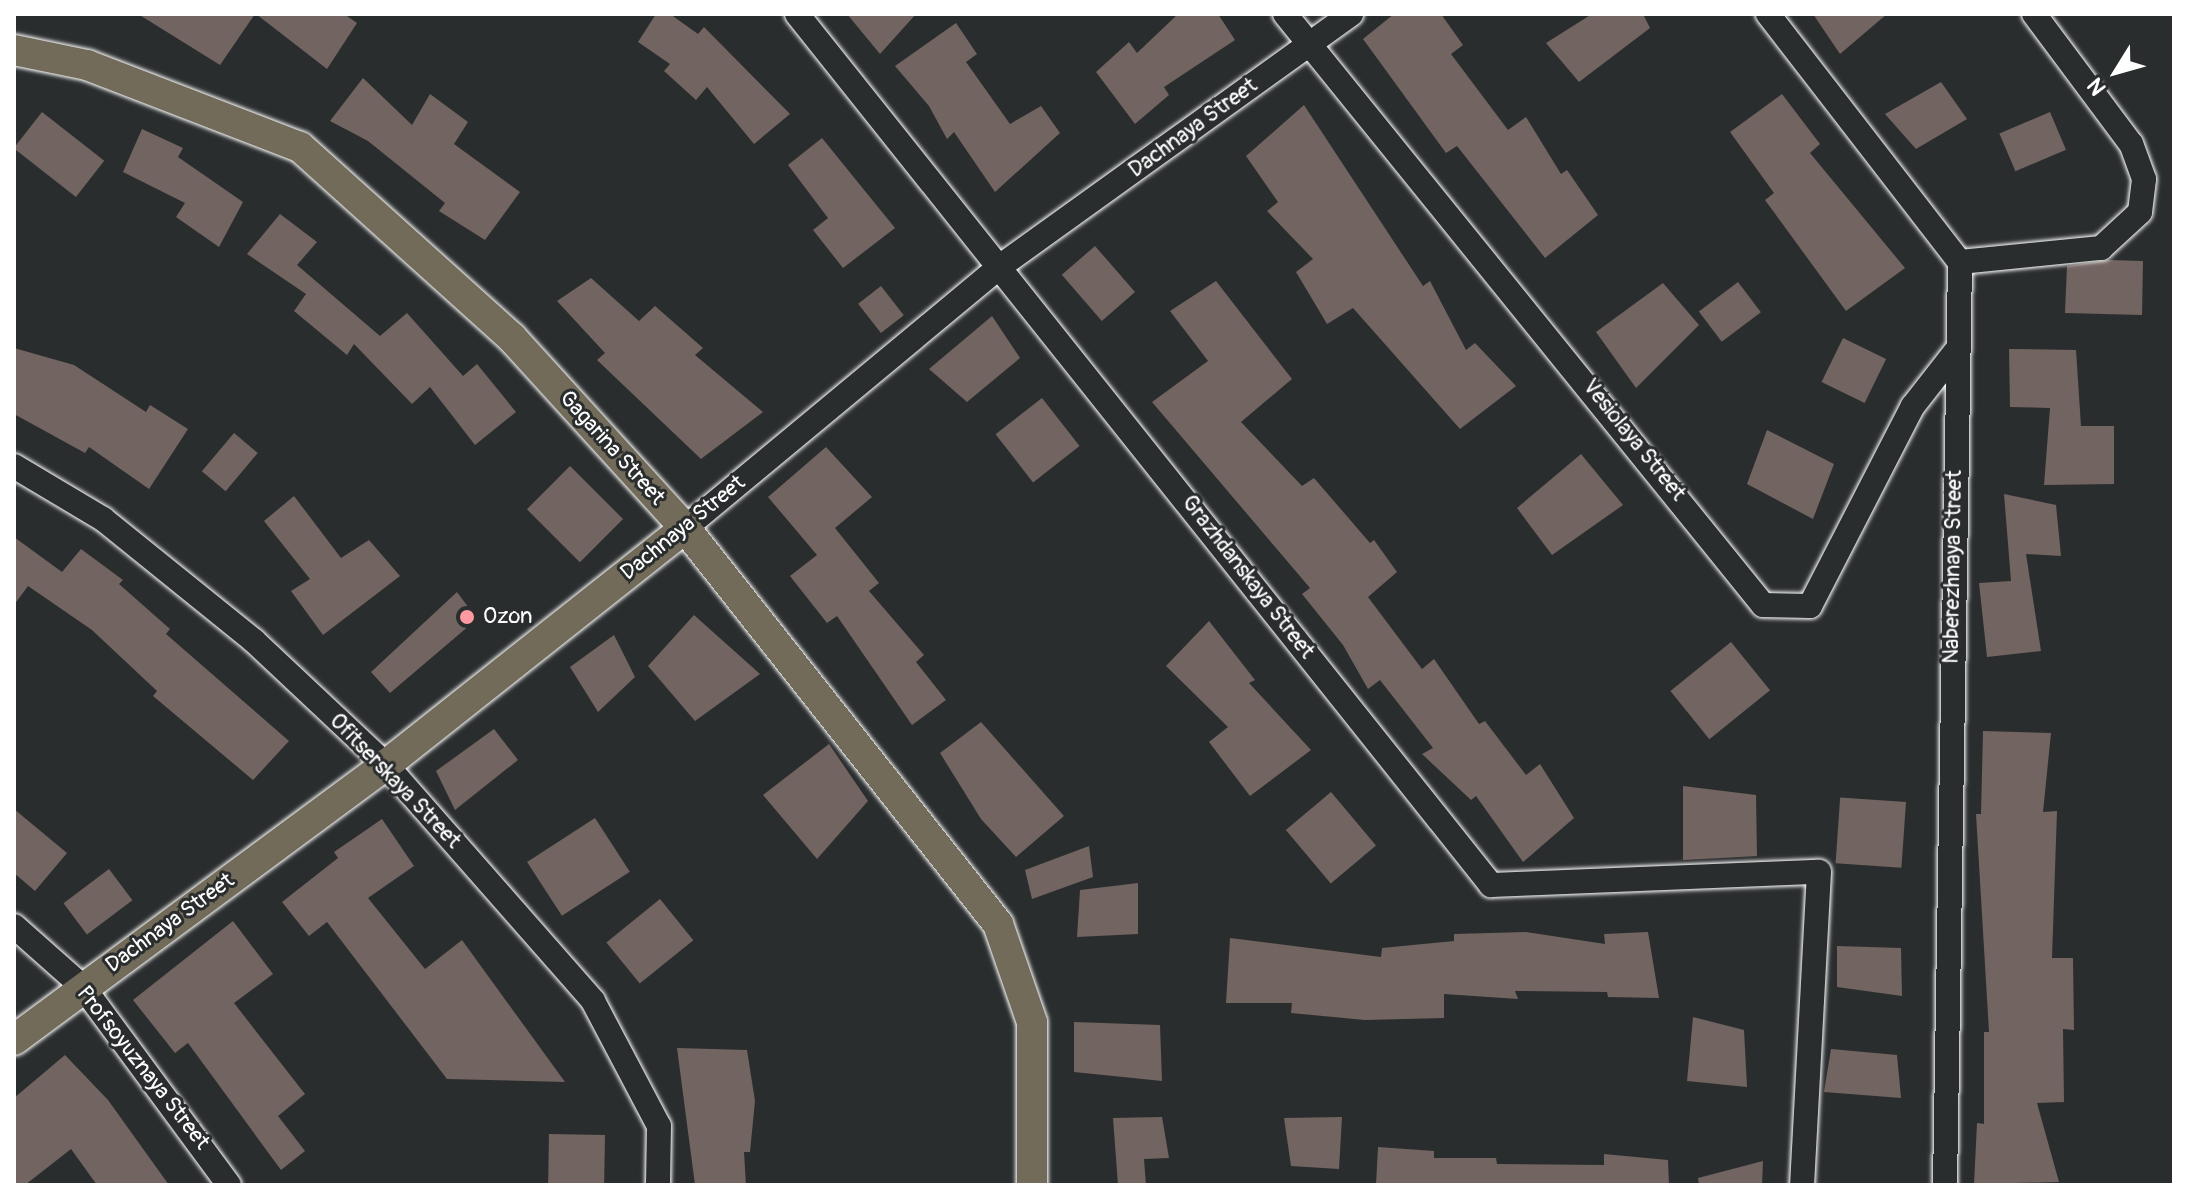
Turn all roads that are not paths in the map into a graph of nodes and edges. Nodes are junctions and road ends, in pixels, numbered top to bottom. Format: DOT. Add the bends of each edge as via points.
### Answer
graph roads {
  1 [pos="797,14"];
  2 [pos="1285,14"];
  3 [pos="1351,14"];
  4 [pos="1768,14"];
  5 [pos="2034,14"];
  6 [pos="1309,44"];
  7 [pos="14,50"];
  8 [pos="1960,262"];
  9 [pos="1002,265"];
  10 [pos="1956,351"];
  11 [pos="14,466"];
  12 [pos="685,528"];
  13 [pos="386,765"];
  14 [pos="14,926"];
  15 [pos="83,987"];
  16 [pos="14,1040"];
  17 [pos="229,1185"];
  18 [pos="658,1185"];
  19 [pos="1032,1185"];
  20 [pos="1802,1185"];
  21 [pos="1945,1185"];
  1 -- 9 [label="street, Grazhdanskaya Street"];
  2 -- 6 [label="street, Vesiolaya Street"];
  3 -- 6 [label="street, Dachnaya Street"];
  4 -- 8 [label="street"];
  5 -- 8 [label="street" via="2131,144 2144,179 2140,212 2101,248"];
  6 -- 9 [label="street, Dachnaya Street"];
  6 -- 10 [label="street, Vesiolaya Street" via="1763,605 1810,606 1913,406"];
  7 -- 12 [label="main road, Gagarina Street" via="87,65 300,147 512,338"];
  8 -- 10 [label="street, Naberezhnaya Street"];
  9 -- 12 [label="street, Dachnaya Street"];
  9 -- 20 [label="street, Grazhdanskaya Street" via="1491,885 1819,872"];
  10 -- 21 [label="street, Naberezhnaya Street"];
  11 -- 13 [label="street, Ofitserskaya Street" via="115,528 254,641"];
  12 -- 13 [label="main road, Dachnaya Street"];
  12 -- 19 [label="main road, Gagarina Street" via="998,924 1032,1022"];
  13 -- 15 [label="main road, Dachnaya Street"];
  13 -- 18 [label="street, Ofitserskaya Street" via="593,1001 659,1126"];
  14 -- 15 [label="street, Profsoyuznaya Street"];
  15 -- 16 [label="main road, Dachnaya Street"];
  15 -- 17 [label="street, Profsoyuznaya Street"];
}
